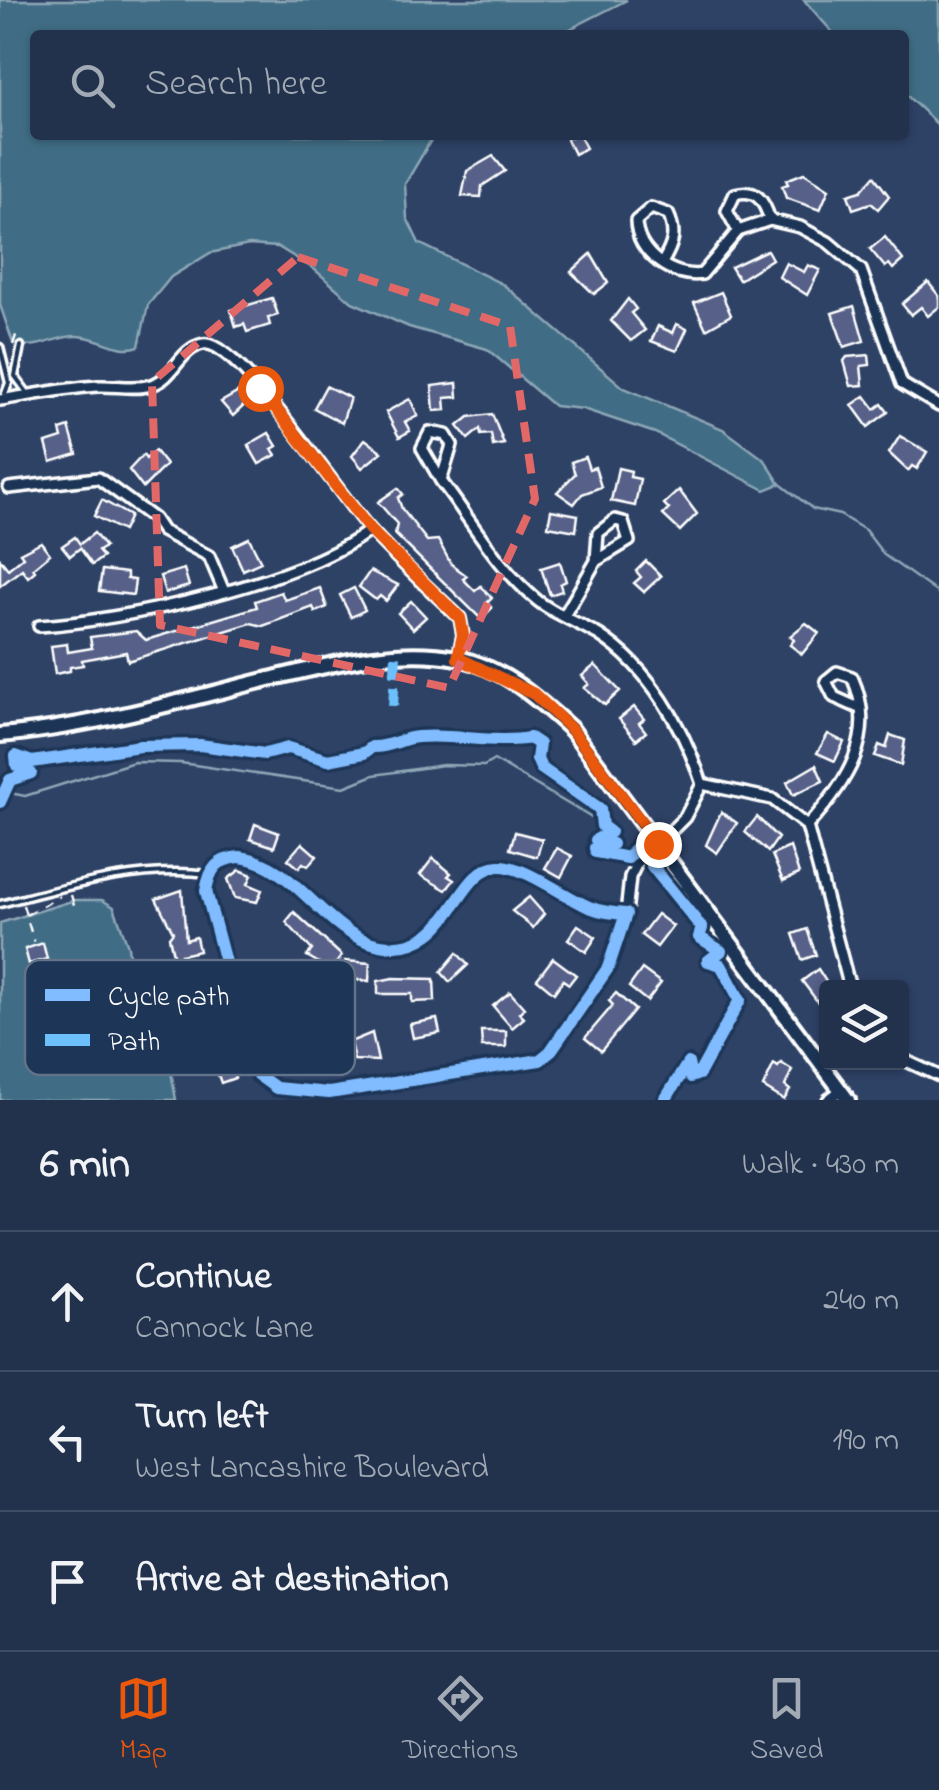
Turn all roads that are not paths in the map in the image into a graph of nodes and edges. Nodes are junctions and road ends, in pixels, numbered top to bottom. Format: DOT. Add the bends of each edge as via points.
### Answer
graph roads {
  1 [pos="770,220"];
  2 [pos="738,230"];
  3 [pos="662,263"];
  4 [pos="21,346"];
  5 [pos="0,347"];
  6 [pos="29,395"];
  7 [pos="0,400"];
  8 [pos="939,406"];
  9 [pos="441,481"];
  10 [pos="9,488"];
  11 [pos="370,530"];
  12 [pos="596,561"];
  13 [pos="224,589"];
  14 [pos="564,616"];
  15 [pos="39,626"];
  16 [pos="458,658"];
  17 [pos="861,709"];
  18 [pos="0,734"];
  19 [pos="702,784"];
  20 [pos="807,826"];
  21 [pos="654,840"];
  22 [pos="209,874"];
  23 [pos="0,904"];
  24 [pos="626,914"];
  25 [pos="223,960"];
  26 [pos="848,980"];
  27 [pos="909,1062"];
  28 [pos="258,1075"];
  29 [pos="939,1076"];
  30 [pos="845,1095"];
  31 [pos="828,1100"];
  1 -- 2 [label="street"];
  1 -- 2 [label="street" via="764,201 735,194 727,210"];
  1 -- 8 [label="street" via="814,234 861,270 902,384"];
  2 -- 3 [label="street" via="702,274 675,274"];
  3 -- 3 [label="street" via="674,226 668,214 651,208 638,216 636,230"];
  4 -- 6 [label="lane" via="15,376"];
  5 -- 7 [label="lane" via="9,383"];
  6 -- 7 [label="street"];
  6 -- 11 [label="street" via="147,387 169,378 185,354 213,344 260,388"];
  9 -- 9 [label="street" via="452,444 446,435 430,432 422,448"];
  9 -- 14 [label="street" via="508,570"];
  10 -- 13 [label="street" via="98,478 162,530 209,556"];
  11 -- 13 [label="street" via="316,562"];
  11 -- 16 [label="street" via="460,618"];
  12 -- 12 [label="street" via="629,541 623,522 615,520 598,534"];
  12 -- 14 [label="street"];
  13 -- 15 [label="street" via="141,613"];
  14 -- 19 [label="street" via="601,636 637,668 689,744"];
  16 -- 18 [label="main road" via="374,657 55,730"];
  16 -- 21 [label="main road" via="534,694 572,730"];
  17 -- 17 [label="street" via="852,678 829,676 834,697"];
  17 -- 20 [label="street" via="854,764"];
  19 -- 20 [label="street" via="772,799"];
  19 -- 21 [label="street" via="685,817"];
  20 -- 26 [label="street"];
  21 -- 24 [label="street" via="630,877"];
  21 -- 30 [label="main road"];
  22 -- 23 [label="lane" via="161,872"];
  22 -- 24 [label="street" via="228,858 268,864 349,932 391,946 424,939 482,873 496,866 513,868 586,906"];
  22 -- 25 [label="street" via="209,909"];
  24 -- 28 [label="street" via="608,968 540,1060 346,1092 276,1088"];
  27 -- 29 [label="street"];
  30 -- 31 [label="street"];
}
